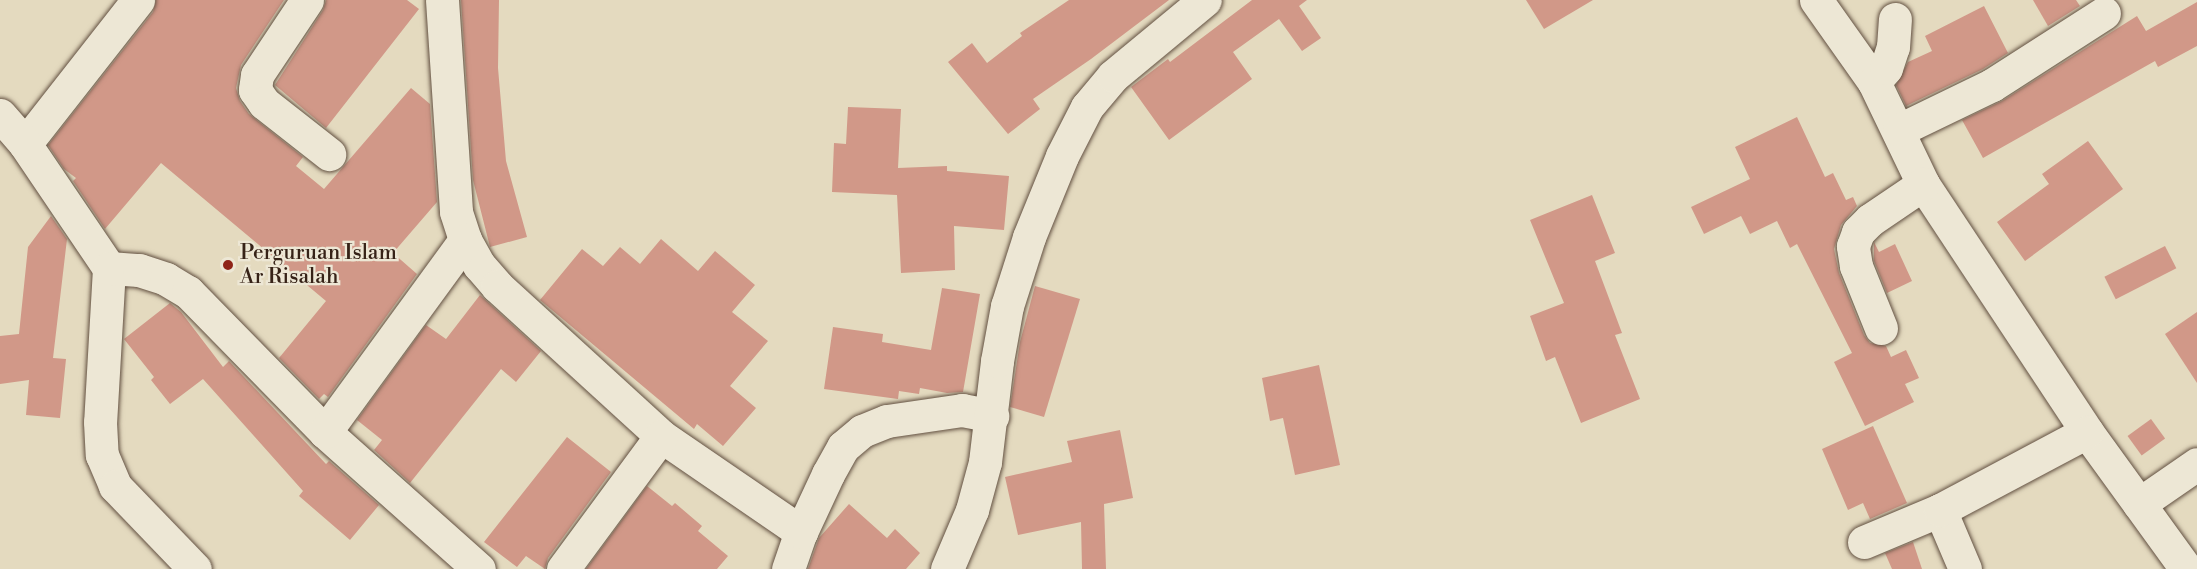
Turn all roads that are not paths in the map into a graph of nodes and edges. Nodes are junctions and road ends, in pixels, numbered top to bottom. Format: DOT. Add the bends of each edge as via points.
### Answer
graph roads {
  1 [pos="138,0"];
  2 [pos="307,0"];
  3 [pos="442,0"];
  4 [pos="1205,0"];
  5 [pos="1816,0"];
  6 [pos="2104,13"];
  7 [pos="1895,19"];
  8 [pos="1874,82"];
  9 [pos="0,115"];
  10 [pos="1899,130"];
  11 [pos="25,144"];
  12 [pos="329,154"];
  13 [pos="1923,184"];
  14 [pos="465,240"];
  15 [pos="109,268"];
  16 [pos="1881,328"];
  17 [pos="992,416"];
  18 [pos="325,432"];
  19 [pos="2087,432"];
  20 [pos="662,436"];
  21 [pos="2197,464"];
  22 [pos="2139,504"];
  23 [pos="1941,510"];
  24 [pos="801,532"];
  25 [pos="1864,542"];
  26 [pos="470,566"];
  27 [pos="195,569"];
  28 [pos="563,569"];
  29 [pos="788,569"];
  30 [pos="946,569"];
  31 [pos="1965,569"];
  32 [pos="2186,569"];
  1 -- 11 [label="street"];
  2 -- 12 [label="street" via="257,75 255,90 264,103"];
  3 -- 14 [label="street" via="452,185"];
  4 -- 17 [label="street" via="1113,76 1087,107 1062,156 1007,306"];
  5 -- 8 [label="street"];
  6 -- 10 [label="street" via="1992,85"];
  7 -- 8 [label="street" via="1893,48 1886,68"];
  8 -- 10 [label="street"];
  9 -- 11 [label="street"];
  10 -- 13 [label="street"];
  11 -- 15 [label="street"];
  13 -- 16 [label="street" via="1870,220 1858,232 1853,246 1856,266"];
  13 -- 19 [label="street"];
  14 -- 18 [label="street"];
  14 -- 20 [label="street" via="497,286"];
  15 -- 18 [label="street" via="140,270 188,292"];
  15 -- 27 [label="street" via="100,422 102,455 115,486"];
  17 -- 24 [label="street" via="962,410 887,421 862,431 843,447"];
  17 -- 30 [label="street" via="972,510"];
  18 -- 26 [label="street"];
  19 -- 22 [label="street"];
  19 -- 23 [label="street"];
  20 -- 24 [label="street"];
  20 -- 28 [label="street"];
  21 -- 22 [label="street"];
  22 -- 32 [label="street"];
  23 -- 25 [label="street"];
  23 -- 31 [label="street"];
  24 -- 29 [label="street"];
}
